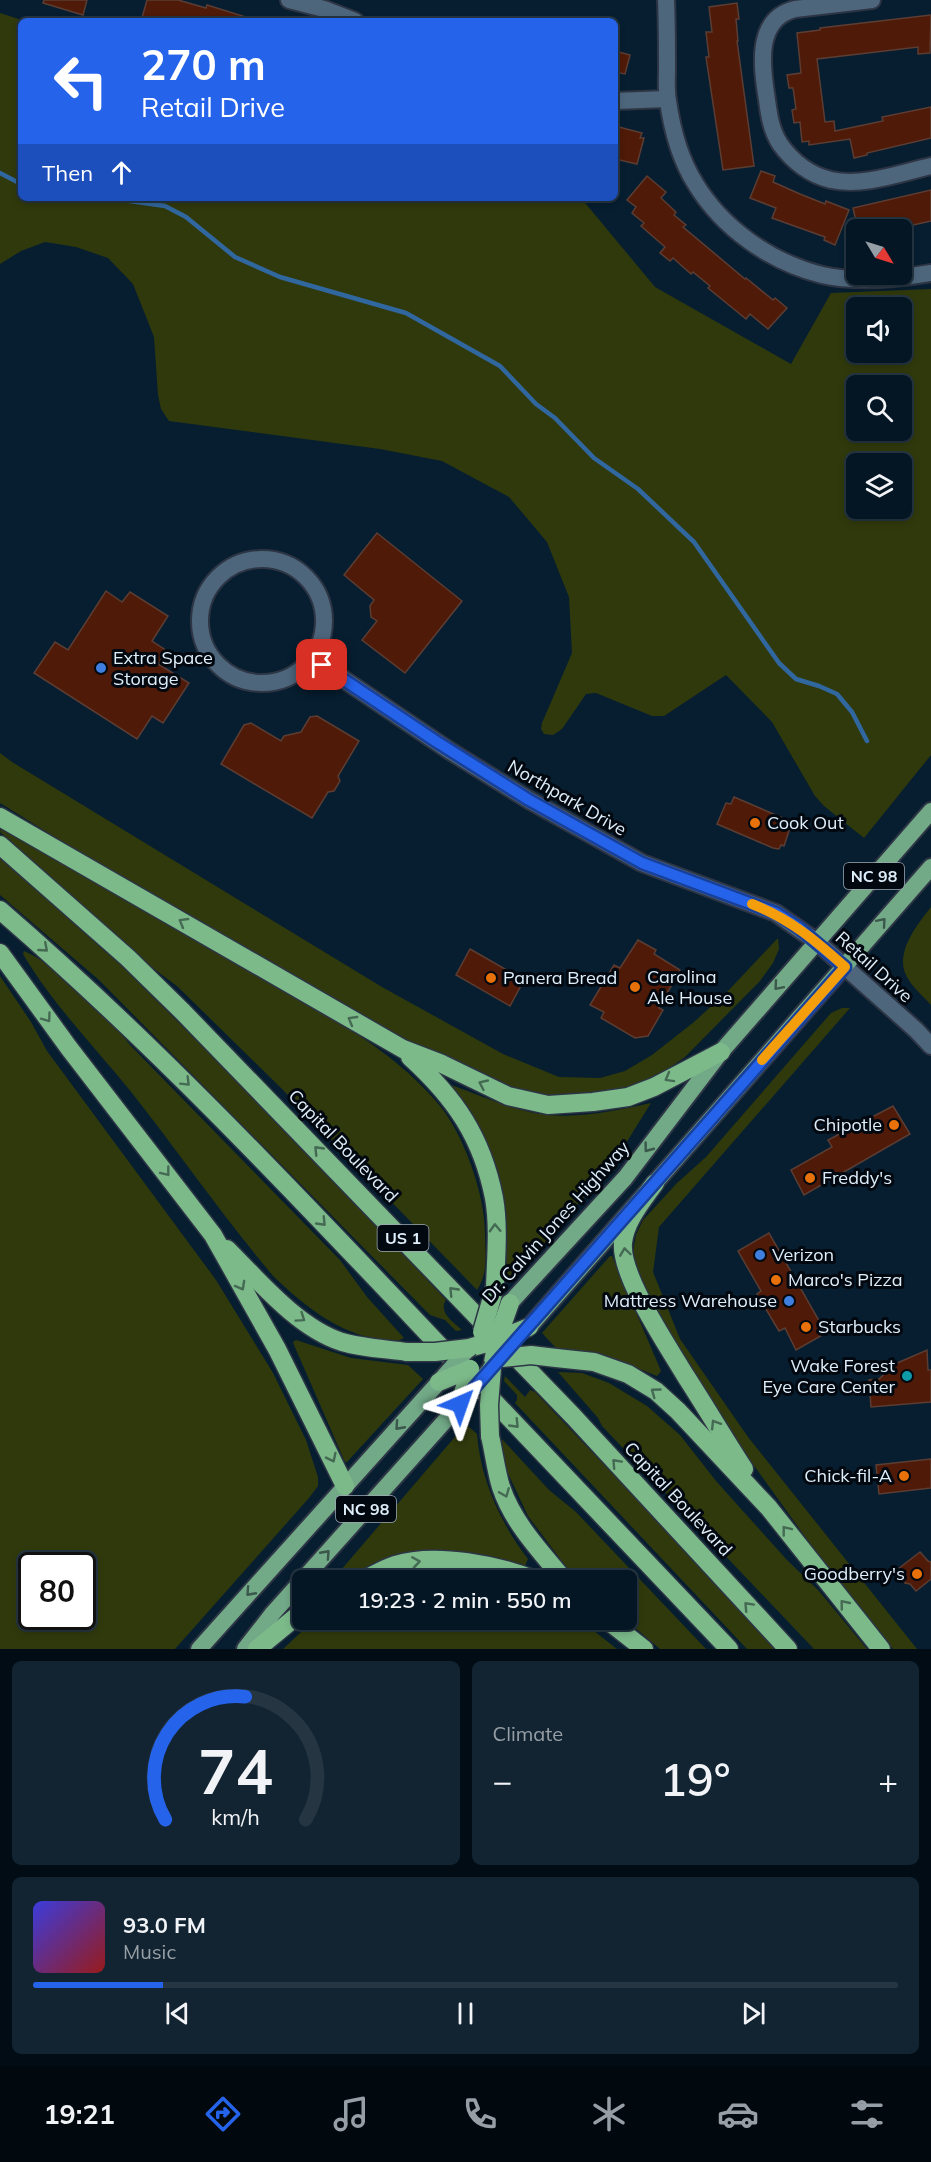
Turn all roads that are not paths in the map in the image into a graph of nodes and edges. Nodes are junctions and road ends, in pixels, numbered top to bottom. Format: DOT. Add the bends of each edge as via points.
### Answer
graph roads {
  1 [pos="289,0"];
  2 [pos="666,0"];
  3 [pos="872,0"];
  4 [pos="347,18"];
  5 [pos="667,99"];
  6 [pos="618,101"];
  7 [pos="931,166"];
  8 [pos="931,273"];
  9 [pos="312,658"];
  10 [pos="931,811"];
  11 [pos="0,817"];
  12 [pos="0,845"];
  13 [pos="931,867"];
  14 [pos="0,910"];
  15 [pos="817,942"];
  16 [pos="0,954"];
  17 [pos="845,967"];
  18 [pos="931,1046"];
  19 [pos="403,1049"];
  20 [pos="721,1052"];
  21 [pos="655,1183"];
  22 [pos="213,1235"];
  23 [pos="510,1303"];
  24 [pos="528,1327"];
  25 [pos="488,1350"];
  26 [pos="470,1369"];
  27 [pos="439,1382"];
  28 [pos="460,1404"];
  29 [pos="345,1486"];
  30 [pos="769,1508"];
  31 [pos="385,1570"];
  32 [pos="505,1570"];
  33 [pos="556,1570"];
  34 [pos="292,1620"];
  35 [pos="620,1630"];
  36 [pos="199,1649"];
  37 [pos="245,1649"];
  38 [pos="257,1649"];
  39 [pos="644,1649"];
  40 [pos="729,1649"];
  41 [pos="788,1649"];
  42 [pos="881,1649"];
  1 -- 4 [label="street"];
  2 -- 5 [label="street"];
  3 -- 7 [label="street" via="795,9 783,13 773,23 762,54 772,128 779,143 798,163 830,180 863,181"];
  5 -- 6 [label="street"];
  5 -- 8 [label="street" via="684,161 695,183 716,212 762,250 799,268 842,278"];
  9 -- 9 [label="street" via="320,643 324,615 316,589 297,569 271,559 250,560 231,567 210,586 200,612 203,640 208,652 227,673 253,683 267,683 294,674"];
  9 -- 15 [label="street, Northpark Drive" via="548,811 642,863 776,913"];
  10 -- 15 [label="highway, Dr. Calvin Jones Highway / NC 98"];
  19 -- 11 [label="highway, one-way"];
  41 -- 12 [label="highway, Capital Boulevard / US 1, one-way" via="565,1408 192,1020"];
  17 -- 13 [label="highway, NC 98, one-way"];
  14 -- 40 [label="highway, US 1, one-way" via="69,969 228,1124"];
  15 -- 17 [label="street, Retail Drive"];
  15 -- 20 [label="highway, Dr. Calvin Jones Highway / NC 98, one-way"];
  16 -- 22 [label="highway, one-way"];
  17 -- 18 [label="street, Retail Drive"];
  17 -- 21 [label="highway, NC 98"];
  20 -- 19 [label="highway, one-way" via="628,1096 548,1105 508,1096"];
  25 -- 19 [label="highway, one-way, bridge" via="495,1287 494,1199 480,1149 454,1102"];
  20 -- 23 [label="highway, Dr. Calvin Jones Highway / NC 98, one-way" via="625,1178"];
  21 -- 24 [label="highway, NC 98"];
  30 -- 21 [label="highway, one-way" via="644,1307 624,1257 625,1233"];
  22 -- 25 [label="highway, one-way, bridge" via="292,1311 341,1342 407,1352"];
  22 -- 29 [label="highway, one-way" via="278,1349"];
  23 -- 25 [label="highway, bridge"];
  24 -- 25 [label="highway, bridge"];
  25 -- 26 [label="highway"];
  25 -- 27 [label="highway, NC 98, bridge"];
  25 -- 28 [label="highway, NC 98, bridge"];
  30 -- 25 [label="highway, one-way, bridge" via="678,1411 628,1374 594,1362"];
  25 -- 33 [label="highway, one-way, bridge" via="490,1436 502,1488 529,1538"];
  26 -- 27 [label="highway, bridge"];
  26 -- 28 [label="highway, bridge"];
  27 -- 29 [label="highway, NC 98, one-way"];
  37 -- 28 [label="highway, NC 98, one-way"];
  29 -- 36 [label="highway, NC 98, one-way"];
  42 -- 30 [label="highway, one-way"];
  31 -- 32 [label="highway, one-way" via="429,1560 490,1565"];
  34 -- 38 [label="highway"];
  35 -- 39 [label="highway"];
}
